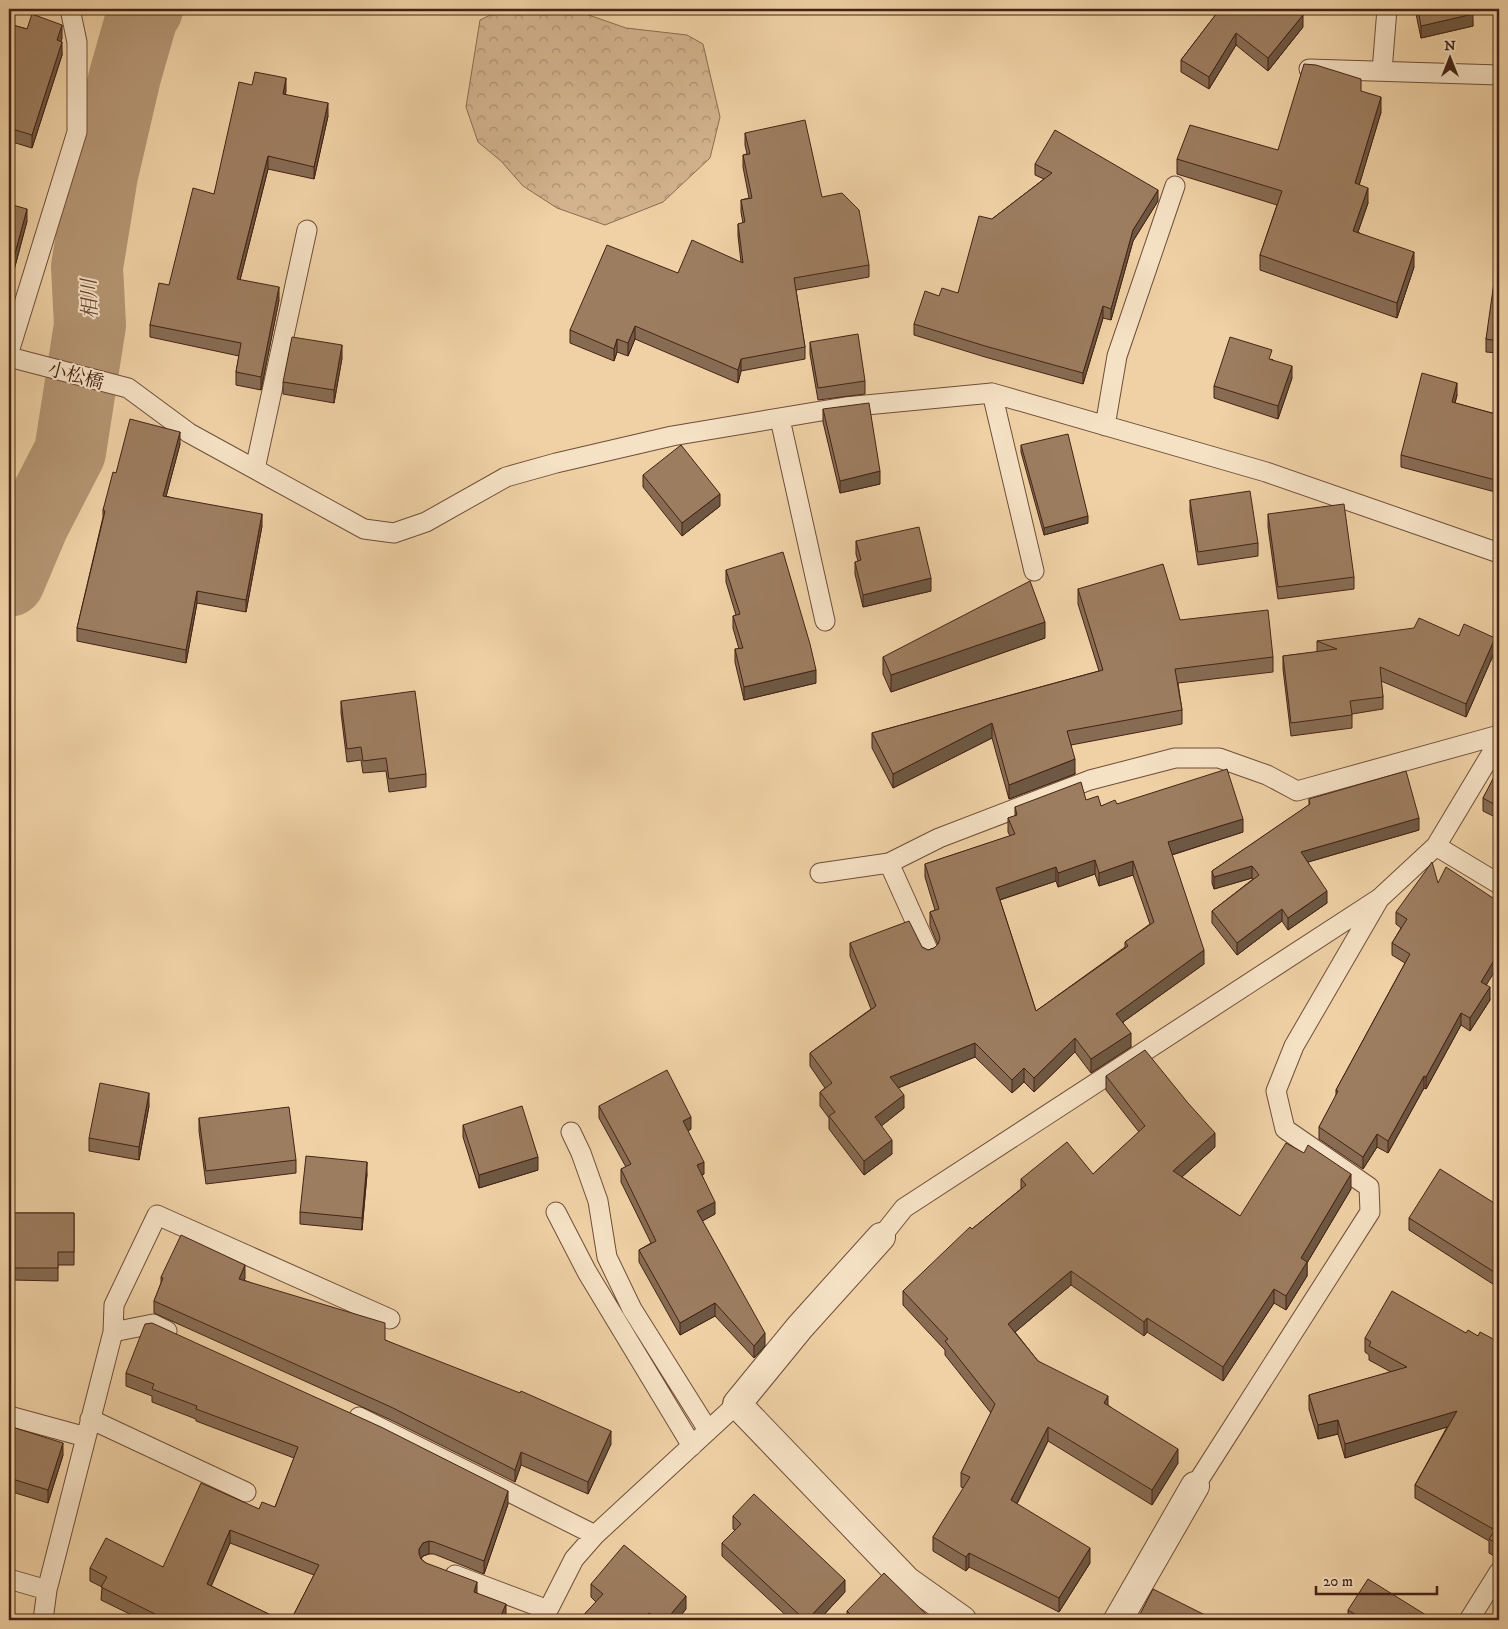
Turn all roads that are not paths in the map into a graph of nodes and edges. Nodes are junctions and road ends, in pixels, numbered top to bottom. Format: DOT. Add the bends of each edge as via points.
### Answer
graph roads {
  1 [pos="70,9"];
  2 [pos="1387,9"];
  3 [pos="1309,69"];
  4 [pos="1382,72"];
  5 [pos="1499,75"];
  6 [pos="1175,186"];
  7 [pos="307,230"];
  8 [pos="14,357"];
  9 [pos="992,393"];
  10 [pos="780,419"];
  11 [pos="1105,426"];
  12 [pos="255,469"];
  13 [pos="1499,553"];
  14 [pos="1034,571"];
  15 [pos="825,621"];
  16 [pos="1499,735"];
  17 [pos="1499,741"];
  18 [pos="1436,846"];
  19 [pos="889,863"];
  20 [pos="820,873"];
  21 [pos="1499,884"];
  22 [pos="1380,898"];
  23 [pos="929,952"];
  24 [pos="571,1132"];
  25 [pos="556,1212"];
  26 [pos="881,1237"];
  27 [pos="390,1319"];
  28 [pos="113,1332"];
  29 [pos="180,1336"];
  30 [pos="737,1404"];
  31 [pos="341,1409"];
  32 [pos="9,1416"];
  33 [pos="88,1428"];
  34 [pos="708,1430"];
  35 [pos="692,1446"];
  36 [pos="1195,1486"];
  37 [pos="246,1492"];
  38 [pos="595,1535"];
  39 [pos="439,1569"];
  40 [pos="1498,1572"];
  41 [pos="9,1578"];
  42 [pos="47,1590"];
  43 [pos="546,1615"];
  44 [pos="44,1620"];
  45 [pos="962,1620"];
  46 [pos="1118,1620"];
  47 [pos="1469,1620"];
  1 -- 8 [label="lane" via="77,42 77,132"];
  2 -- 4 [label="lane"];
  3 -- 4 [label="lane"];
  4 -- 5 [label="lane"];
  6 -- 11 [label="lane" via="1117,356"];
  7 -- 12 [label="lane"];
  8 -- 12 [label="lane, 小松橋" via="128,388 189,433"];
  9 -- 10 [label="lane" via="846,407"];
  9 -- 11 [label="lane"];
  9 -- 14 [label="lane"];
  10 -- 12 [label="lane" via="672,436 506,477 426,522 394,533 364,529"];
  10 -- 15 [label="lane"];
  11 -- 13 [label="lane" via="1266,472"];
  16 -- 19 [label="lane" via="1297,791 1267,775 1219,758 1175,758 1090,780 939,838"];
  17 -- 18 [label="lane"];
  18 -- 21 [label="lane"];
  18 -- 22 [label="lane"];
  19 -- 20 [label="lane"];
  19 -- 23 [label="lane"];
  22 -- 26 [label="lane" via="904,1208"];
  22 -- 36 [label="lane" via="1294,1046 1276,1091 1285,1128 1369,1187 1370,1212"];
  24 -- 34 [label="lane" via="598,1201 607,1258 632,1309"];
  25 -- 35 [label="lane" via="587,1272"];
  26 -- 30 [label="street" via="800,1327"];
  27 -- 28 [label="lane" via="156,1215 114,1305"];
  28 -- 29 [label="lane" via="153,1324"];
  28 -- 33 [label="lane"];
  30 -- 34 [label="lane"];
  30 -- 45 [label="street" via="907,1582"];
  31 -- 38 [label="lane"];
  32 -- 33 [label="lane"];
  33 -- 37 [label="lane"];
  33 -- 42 [label="lane"];
  34 -- 35 [label="lane"];
  35 -- 38 [label="lane"];
  36 -- 46 [label="street"];
  38 -- 43 [label="lane" via="574,1559"];
  39 -- 43 [label="lane"];
  40 -- 47 [label="lane"];
  41 -- 42 [label="lane"];
  42 -- 44 [label="lane"];
}
